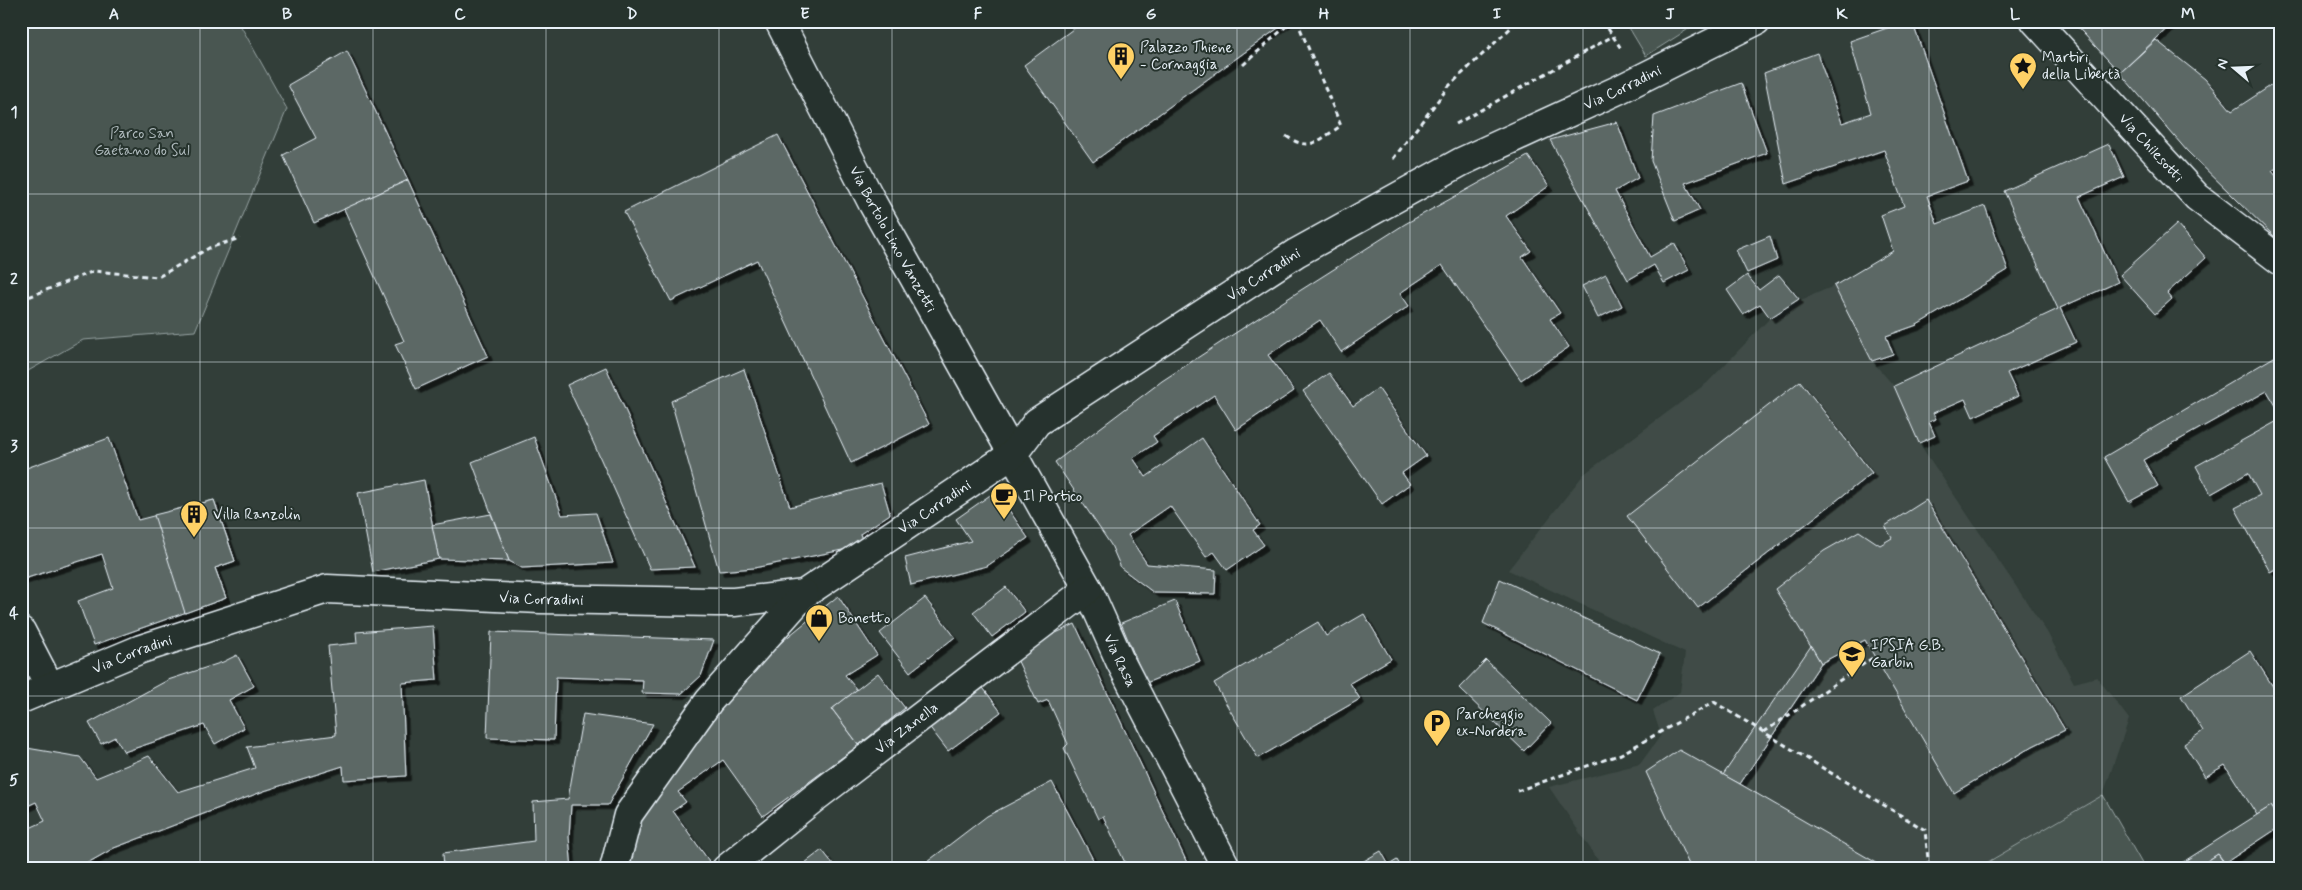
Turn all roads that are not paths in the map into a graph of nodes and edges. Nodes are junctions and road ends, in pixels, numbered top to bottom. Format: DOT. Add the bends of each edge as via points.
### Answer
graph roads {
  1 [pos="779,21"];
  2 [pos="1756,21"];
  3 [pos="2036,21"];
  4 [pos="2281,261"];
  5 [pos="1013,454"];
  6 [pos="1088,589"];
  7 [pos="804,594"];
  8 [pos="21,631"];
  9 [pos="50,687"];
  10 [pos="21,699"];
  11 [pos="614,869"];
  12 [pos="726,869"];
  13 [pos="1227,869"];
  1 -- 5 [label="street, Via Bortolo Lino Vanzetti" via="873,204"];
  2 -- 5 [label="street, Via Corradini" via="1618,90 1461,162 1296,253 1037,422"];
  3 -- 4 [label="street, Via Chilesotti" via="2196,197"];
  5 -- 6 [label="street, Via Rasa"];
  5 -- 7 [label="street, Via Corradini"];
  6 -- 12 [label="street, Via Zanella"];
  6 -- 13 [label="street, Via Rasa" via="1120,661"];
  7 -- 9 [label="street, Via Corradini" via="715,602 540,599 327,589 141,649"];
  7 -- 11 [label="street" via="709,700 628,816"];
  8 -- 9 [label="street"];
  9 -- 10 [label="street, Via Corradini"];
}
